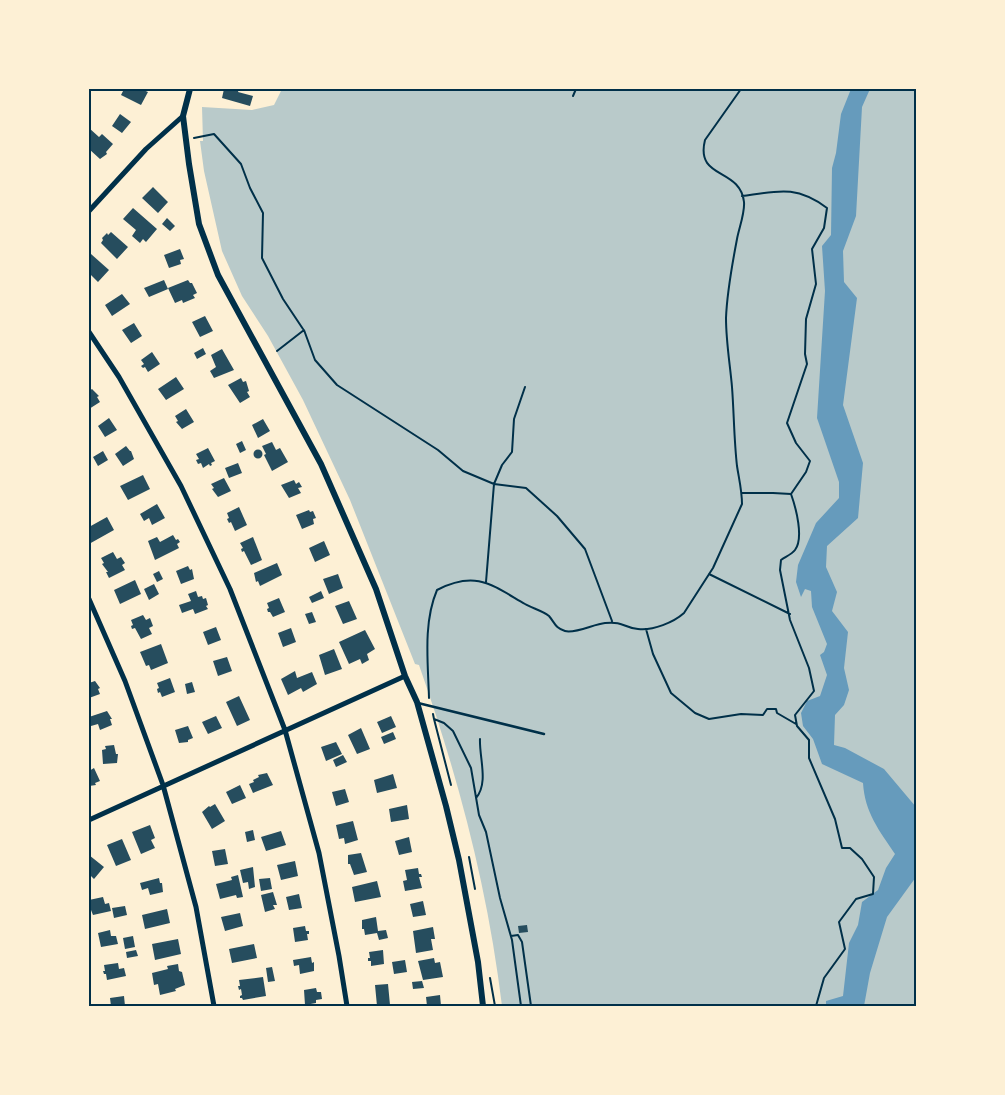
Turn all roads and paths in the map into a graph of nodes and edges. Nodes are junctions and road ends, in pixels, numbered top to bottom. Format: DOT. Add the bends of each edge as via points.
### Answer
graph roads {
  1 [pos="190,89"];
  2 [pos="576,89"];
  3 [pos="741,89"];
  4 [pos="573,96"];
  5 [pos="183,116"];
  6 [pos="186,140"];
  7 [pos="742,196"];
  8 [pos="89,210"];
  9 [pos="304,330"];
  10 [pos="89,332"];
  11 [pos="277,351"];
  12 [pos="525,387"];
  13 [pos="494,484"];
  14 [pos="742,493"];
  15 [pos="791,494"];
  16 [pos="709,574"];
  17 [pos="486,582"];
  18 [pos="89,599"];
  19 [pos="790,614"];
  20 [pos="612,622"];
  21 [pos="646,629"];
  22 [pos="405,676"];
  23 [pos="429,700"];
  24 [pos="417,702"];
  25 [pos="433,715"];
  26 [pos="796,724"];
  27 [pos="285,730"];
  28 [pos="544,734"];
  29 [pos="480,739"];
  30 [pos="163,785"];
  31 [pos="476,798"];
  32 [pos="89,820"];
  33 [pos="511,936"];
  34 [pos="214,1006"];
  35 [pos="347,1006"];
  36 [pos="483,1006"];
  37 [pos="521,1006"];
  38 [pos="531,1006"];
  39 [pos="816,1006"];
  1 -- 5 [label="street"];
  2 -- 4 [label="path"];
  3 -- 7 [label="path" via="705,140 703,156 706,163 734,181"];
  5 -- 6 [label="street"];
  5 -- 8 [label="street" via="146,148"];
  6 -- 9 [label="path" via="214,134 242,164 263,213 262,258 283,299"];
  6 -- 22 [label="street" via="199,224 218,275 322,464 376,589"];
  7 -- 14 [label="path" via="744,203 728,294 726,345"];
  7 -- 15 [label="path" via="796,191 827,208 824,228 812,249 816,284 806,319 807,364 787,423 810,461"];
  9 -- 11 [label="path"];
  9 -- 13 [label="path" via="316,360 337,385 438,450 462,471"];
  10 -- 27 [label="street" via="119,377 181,486 230,589"];
  12 -- 13 [label="path" via="514,419 512,452"];
  13 -- 17 [label="path"];
  13 -- 20 [label="path" via="526,488 557,516 584,549"];
  14 -- 15 [label="path"];
  14 -- 16 [label="path" via="742,508"];
  15 -- 19 [label="path" via="798,514 799,536 795,550 782,560 780,570"];
  16 -- 19 [label="path"];
  16 -- 21 [label="path" via="679,618"];
  17 -- 20 [label="path" via="548,616 556,628 567,632"];
  17 -- 23 [label="path" via="465,581 447,585 437,590 432,600 428,635"];
  18 -- 30 [label="street" via="126,680"];
  19 -- 26 [label="path" via="814,691 795,715"];
  20 -- 21 [label="path"];
  21 -- 26 [label="path" via="653,654 671,693 695,713 709,719 741,714 763,715 767,709 776,709 777,713"];
  22 -- 24 [label="street"];
  22 -- 27 [label="street"];
  24 -- 28 [label="lane"];
  24 -- 36 [label="street" via="459,860"];
  25 -- 31 [label="path" via="453,731 465,752"];
  26 -- 39 [label="path" via="809,740 809,758 835,819 842,848 850,848 856,853 874,878 873,894 856,899 840,922 844,949 824,978"];
  27 -- 30 [label="street"];
  27 -- 35 [label="street" via="319,853"];
  29 -- 31 [label="path" via="481,792"];
  30 -- 32 [label="street"];
  30 -- 34 [label="street" via="196,907"];
  31 -- 33 [label="path"];
  33 -- 37 [label="path"];
  33 -- 38 [label="path" via="518,935 522,942"];
}
